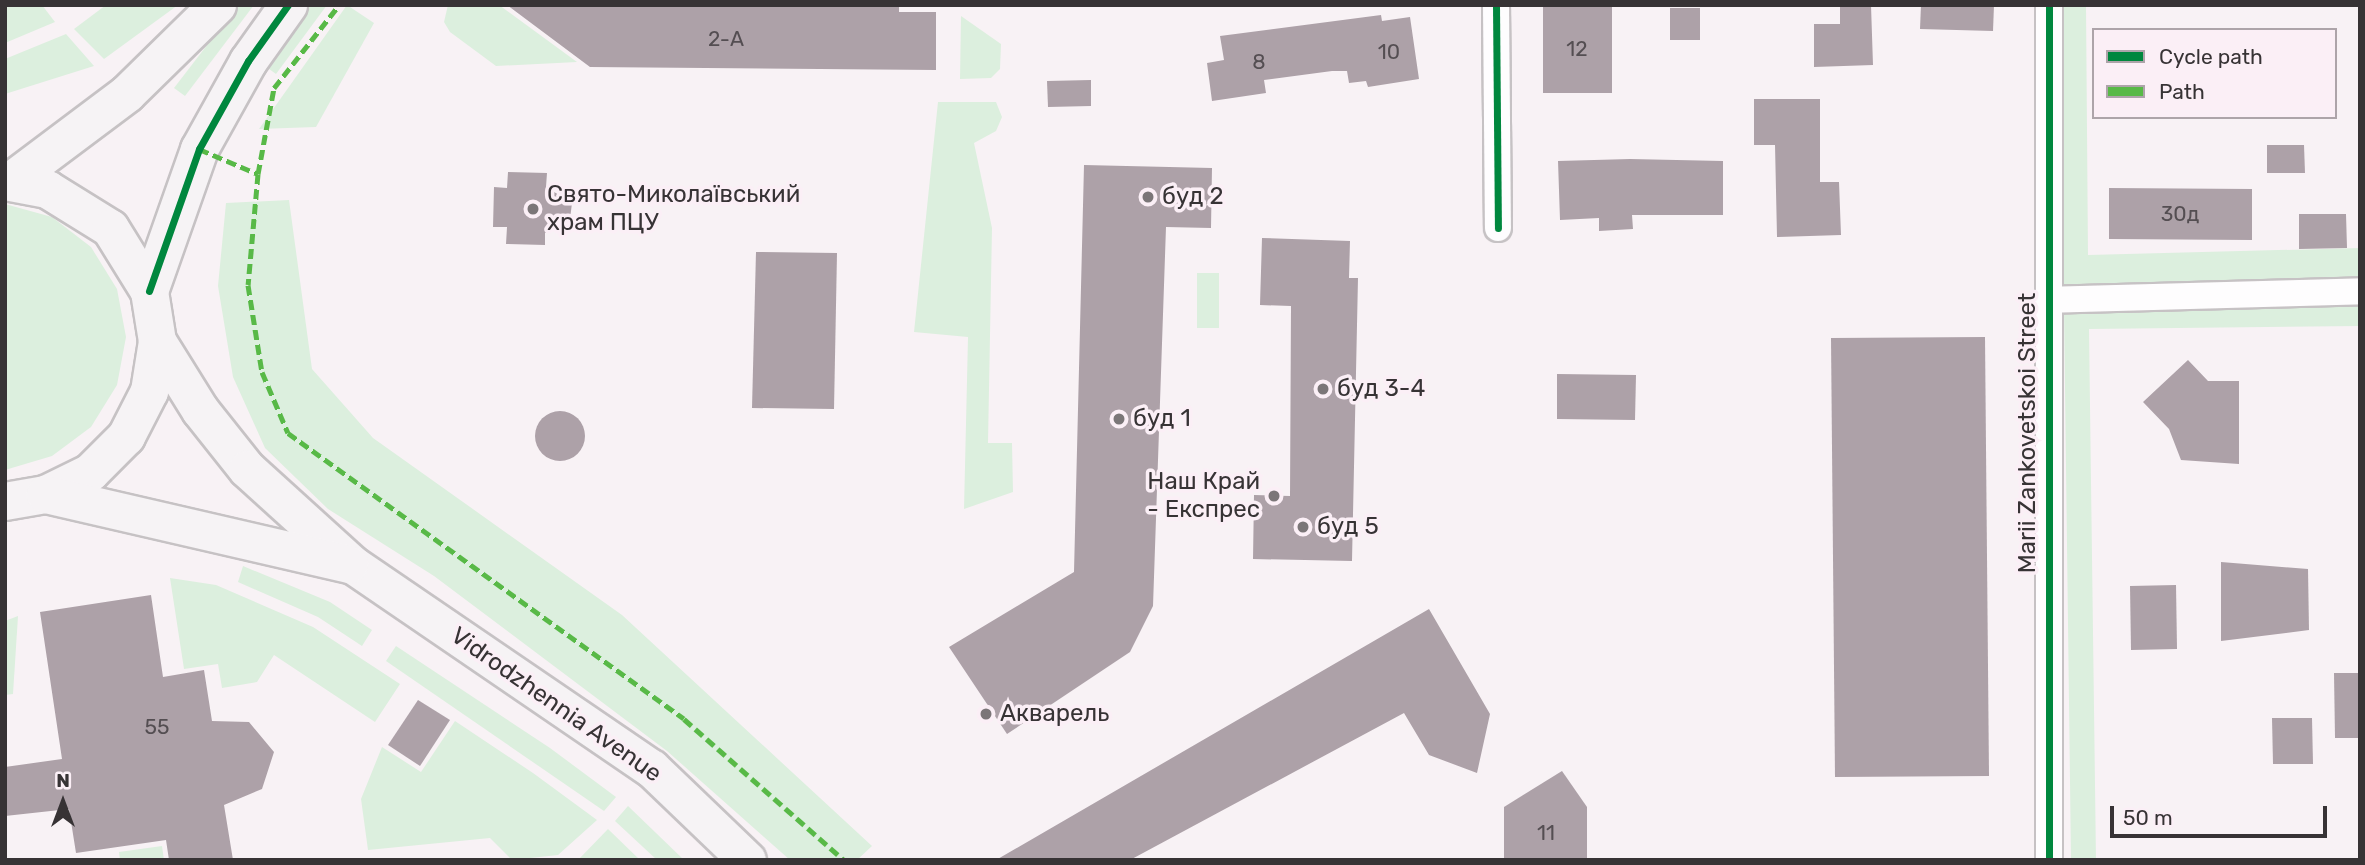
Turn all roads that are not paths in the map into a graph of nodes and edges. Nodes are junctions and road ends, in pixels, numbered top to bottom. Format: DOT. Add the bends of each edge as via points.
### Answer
graph roads {
  1 [pos="217,5"];
  2 [pos="288,5"];
  3 [pos="1496,5"];
  4 [pos="2049,5"];
  5 [pos="8,181"];
  6 [pos="1498,228"];
  7 [pos="149,291"];
  8 [pos="2360,291"];
  9 [pos="2047,300"];
  10 [pos="157,341"];
  11 [pos="45,494"];
  12 [pos="5,500"];
  13 [pos="354,565"];
  14 [pos="747,860"];
  15 [pos="2049,860"];
  1 -- 5 [label="main road" via="127,93"];
  2 -- 7 [label="main road" via="248,61 199,149"];
  3 -- 6 [label="street"];
  4 -- 9 [label="street, Marii Zankovetskoi Street"];
  5 -- 7 [label="main road" via="47,189 100,220 133,258"];
  7 -- 10 [label="main road"];
  8 -- 9 [label="street"];
  9 -- 15 [label="street, Marii Zankovetskoi Street"];
  10 -- 11 [label="main road" via="149,391 126,436 90,472"];
  10 -- 13 [label="main road" via="247,469"];
  11 -- 12 [label="main road"];
  11 -- 13 [label="main road"];
  13 -- 14 [label="main road, Vidrodzhennia Avenue" via="651,768"];
}
